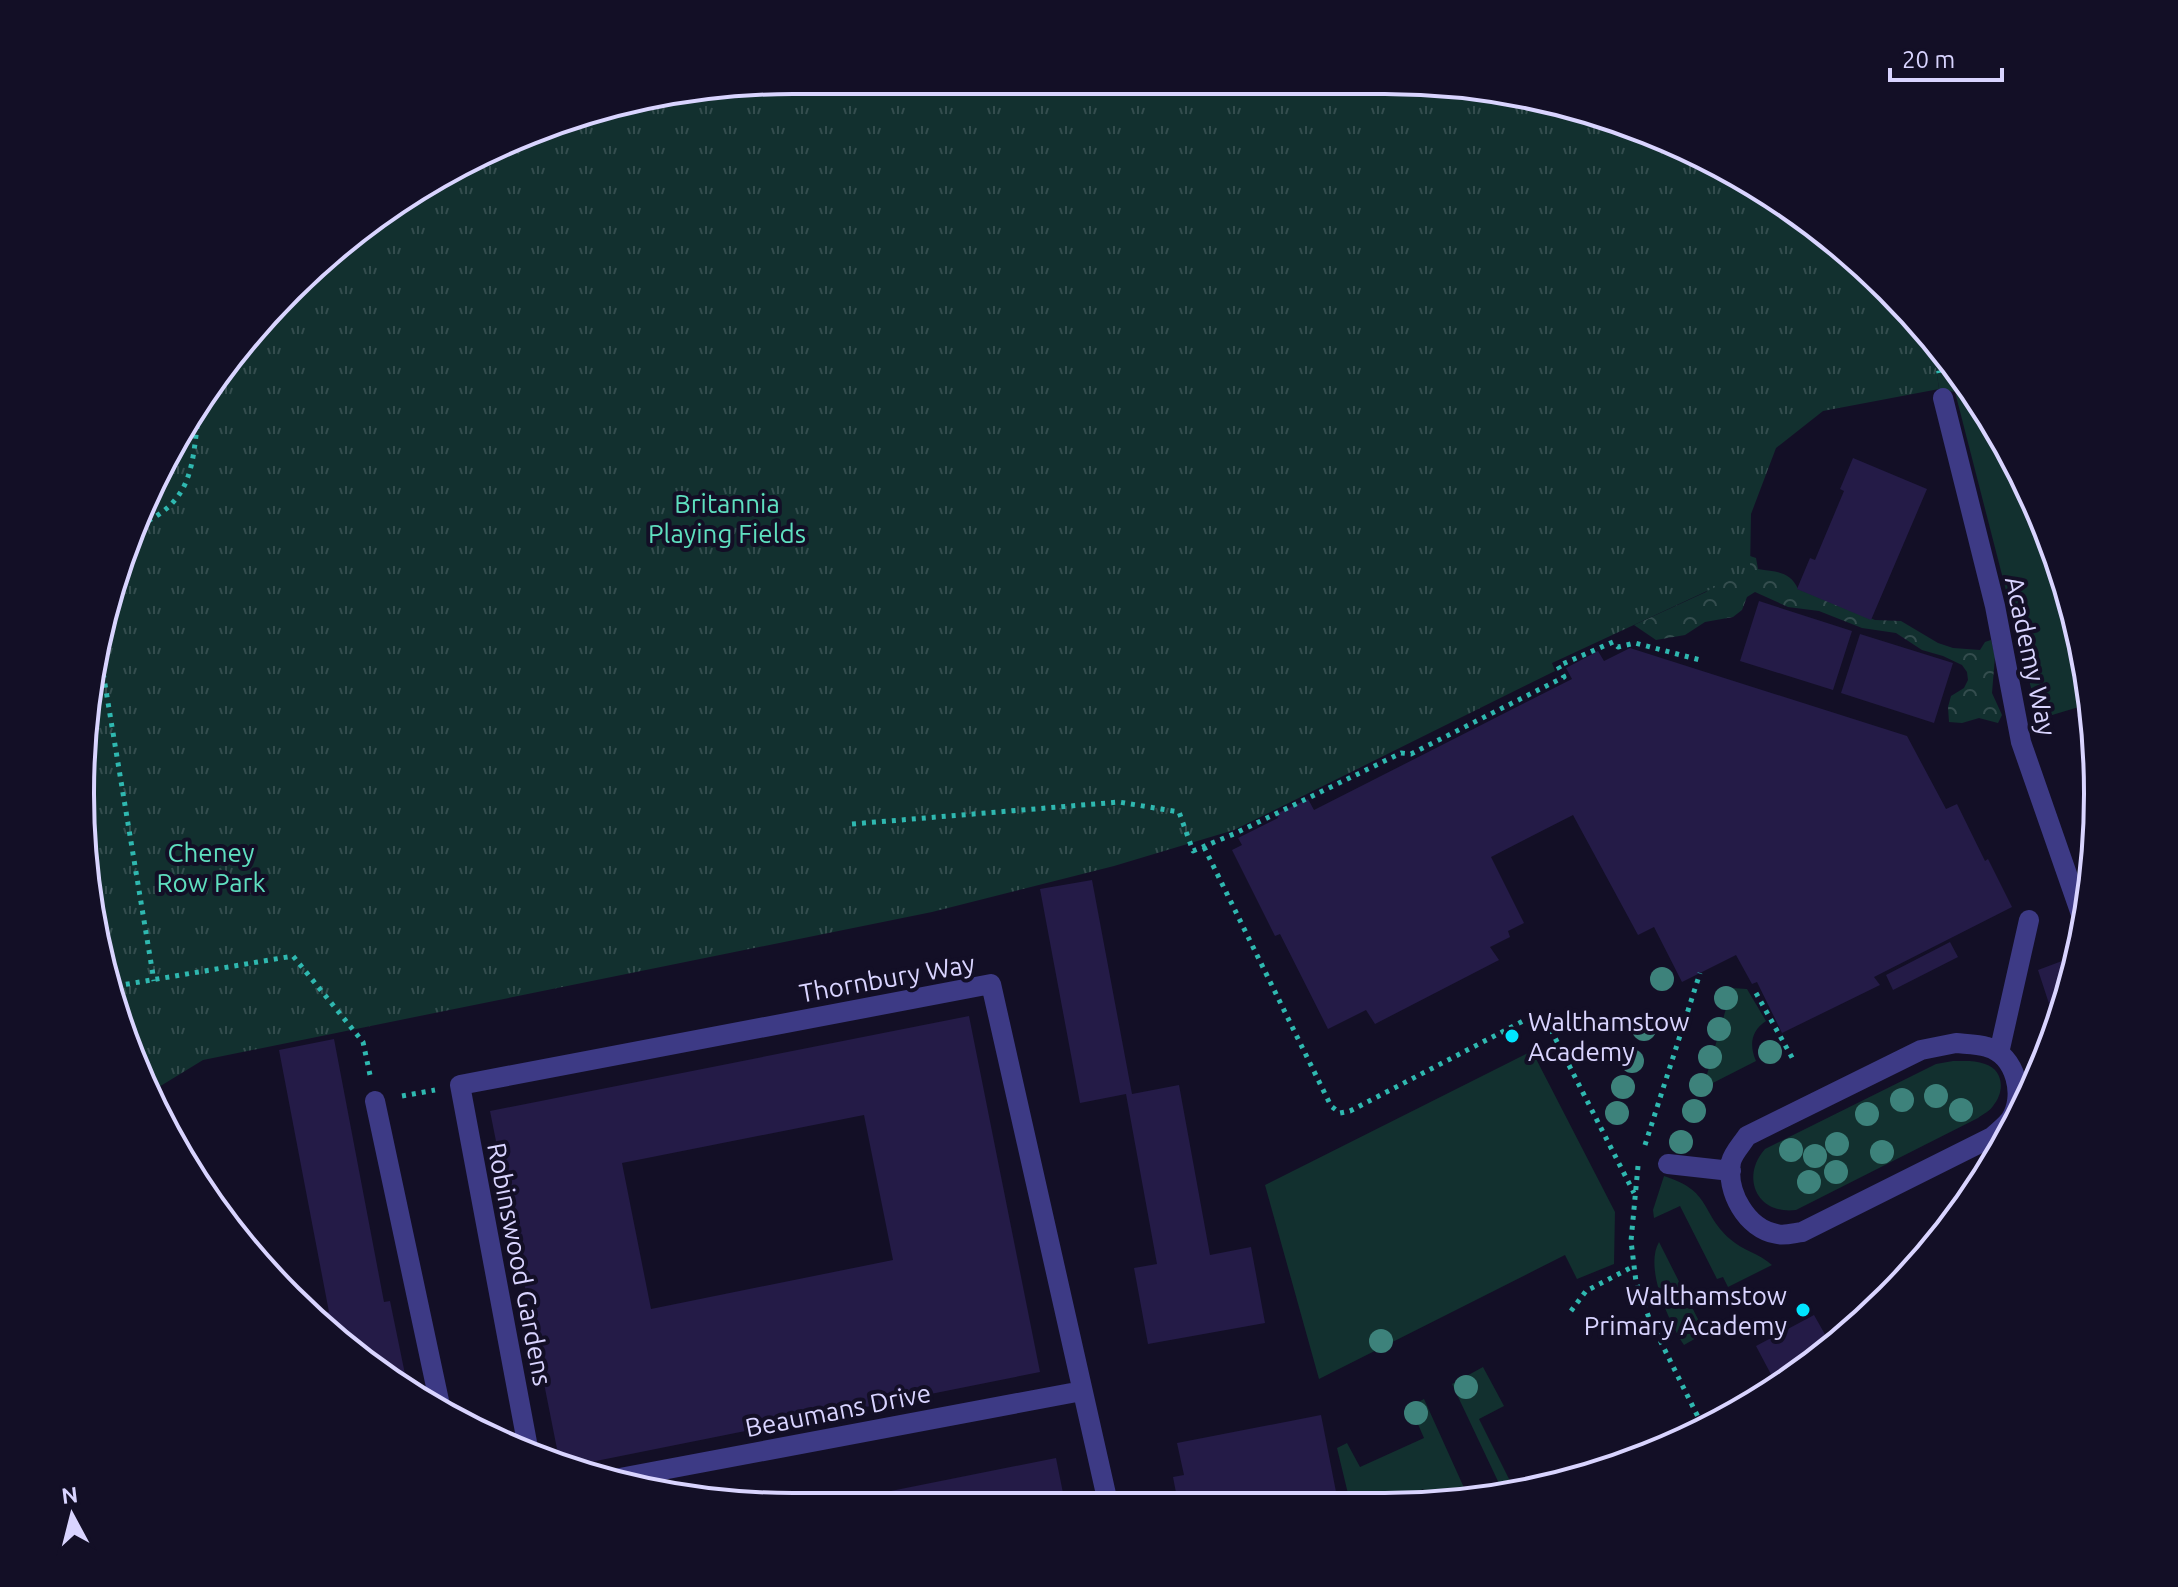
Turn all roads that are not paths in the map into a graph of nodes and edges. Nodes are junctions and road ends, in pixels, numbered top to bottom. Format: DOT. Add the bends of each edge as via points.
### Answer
graph roads {
  1 [pos="1943,398"];
  2 [pos="2076,899"];
  3 [pos="2029,920"];
  4 [pos="1999,1053"];
  5 [pos="460,1085"];
  6 [pos="2018,1089"];
  7 [pos="375,1101"];
  8 [pos="1995,1134"];
  9 [pos="1668,1164"];
  10 [pos="1731,1171"];
  11 [pos="1082,1391"];
  12 [pos="438,1395"];
  13 [pos="527,1440"];
  14 [pos="636,1475"];
  15 [pos="1106,1493"];
  1 -- 2 [label="street, Academy Way" via="1995,606 2021,742"];
  3 -- 4 [label="street"];
  4 -- 6 [label="street"];
  4 -- 10 [label="street" via="1956,1043 1921,1050 1747,1136 1731,1159"];
  5 -- 11 [label="street, Thornbury Way" via="991,984"];
  5 -- 13 [label="street, Robinswood Gardens"];
  7 -- 12 [label="street"];
  8 -- 10 [label="street" via="1802,1232 1778,1235 1757,1226 1740,1207"];
  9 -- 10 [label="street"];
  11 -- 14 [label="street, Beaumans Drive"];
  11 -- 15 [label="street, Thornbury Way"];
}
